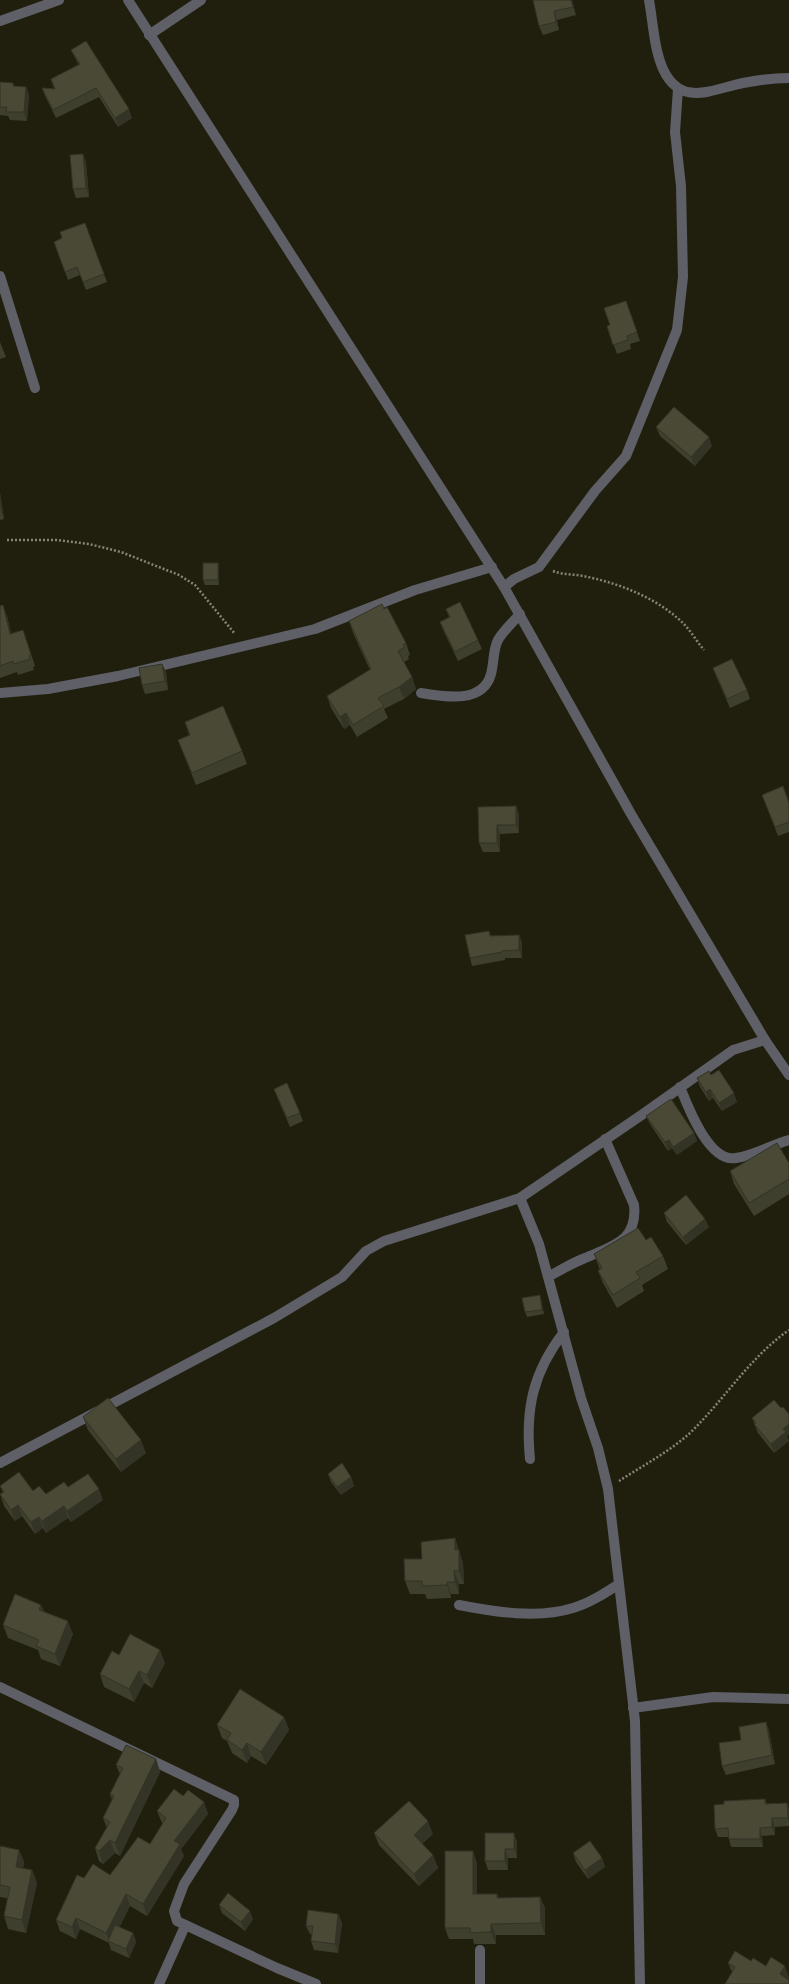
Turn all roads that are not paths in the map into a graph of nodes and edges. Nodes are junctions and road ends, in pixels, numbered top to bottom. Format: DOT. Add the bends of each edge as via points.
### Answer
graph roads {
  1 [pos="59,0"];
  2 [pos="128,0"];
  3 [pos="201,0"];
  4 [pos="649,0"];
  5 [pos="0,21"];
  6 [pos="149,35"];
  7 [pos="789,78"];
  8 [pos="678,89"];
  9 [pos="0,276"];
  10 [pos="35,388"];
  11 [pos="492,567"];
  12 [pos="504,586"];
  13 [pos="520,614"];
  14 [pos="0,693"];
  15 [pos="421,693"];
  16 [pos="765,1040"];
  17 [pos="788,1067"];
  18 [pos="680,1087"];
  19 [pos="605,1139"];
  20 [pos="789,1140"];
  21 [pos="520,1198"];
  22 [pos="549,1276"];
  23 [pos="564,1332"];
  24 [pos="530,1459"];
  25 [pos="0,1463"];
  26 [pos="620,1584"];
  27 [pos="459,1605"];
  28 [pos="0,1686"];
  29 [pos="789,1699"];
  30 [pos="633,1708"];
  31 [pos="185,1926"];
  32 [pos="480,1950"];
  33 [pos="159,1984"];
  34 [pos="316,1984"];
  35 [pos="480,1984"];
  36 [pos="640,1984"];
  1 -- 5 [label="street"];
  2 -- 6 [label="street"];
  3 -- 6 [label="street"];
  4 -- 8 [label="street" via="659,55 664,70"];
  6 -- 11 [label="street"];
  7 -- 8 [label="street" via="742,83 711,92 694,93"];
  8 -- 12 [label="street" via="676,132 681,186 683,277 678,330 626,456 595,491 539,566"];
  9 -- 10 [label="street"];
  11 -- 12 [label="street"];
  11 -- 14 [label="street" via="415,590 315,629 111,677 48,689"];
  12 -- 13 [label="street"];
  13 -- 15 [label="street" via="498,640 491,675 478,692 455,697"];
  13 -- 16 [label="street" via="631,814"];
  16 -- 17 [label="street"];
  16 -- 18 [label="street" via="733,1050"];
  18 -- 19 [label="street"];
  18 -- 20 [label="street" via="700,1131 711,1146 724,1157 734,1159"];
  19 -- 21 [label="street"];
  19 -- 22 [label="street" via="634,1205 632,1228 622,1241"];
  21 -- 22 [label="street"];
  21 -- 25 [label="street" via="384,1241 366,1251 342,1277 274,1318"];
  22 -- 23 [label="street"];
  23 -- 24 [label="street" via="545,1361 529,1408"];
  23 -- 26 [label="street" via="608,1489"];
  26 -- 27 [label="street" via="583,1604 544,1613 478,1609"];
  26 -- 30 [label="street"];
  28 -- 31 [label="street" via="234,1800 232,1810 184,1884 177,1900 174,1911 177,1921"];
  29 -- 30 [label="street" via="713,1697"];
  30 -- 36 [label="street" via="638,1812"];
  31 -- 33 [label="street"];
  31 -- 34 [label="street"];
  32 -- 35 [label="street"];
}
